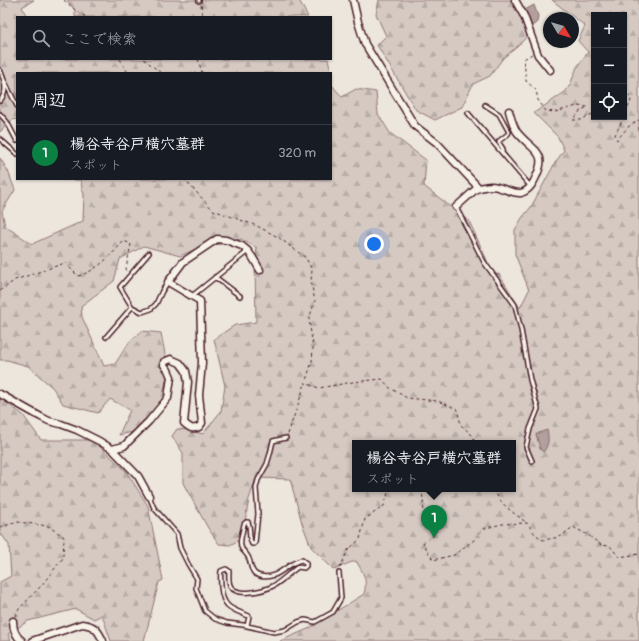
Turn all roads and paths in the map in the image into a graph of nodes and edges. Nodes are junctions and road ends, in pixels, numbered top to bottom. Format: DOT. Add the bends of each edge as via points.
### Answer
graph roads {
  1 [pos="64,0"];
  2 [pos="353,0"];
  3 [pos="515,0"];
  4 [pos="199,1"];
  5 [pos="84,16"];
  6 [pos="203,16"];
  7 [pos="533,53"];
  8 [pos="121,60"];
  9 [pos="145,60"];
  10 [pos="198,60"];
  11 [pos="0,70"];
  12 [pos="550,70"];
  13 [pos="127,72"];
  14 [pos="160,72"];
  15 [pos="202,72"];
  16 [pos="2,76"];
  17 [pos="627,97"];
  18 [pos="0,101"];
  19 [pos="16,104"];
  20 [pos="485,105"];
  21 [pos="627,110"];
  22 [pos="510,111"];
  23 [pos="468,113"];
  24 [pos="0,114"];
  25 [pos="591,115"];
  26 [pos="622,120"];
  27 [pos="639,120"];
  28 [pos="639,127"];
  29 [pos="639,130"];
  30 [pos="0,139"];
  31 [pos="16,139"];
  32 [pos="502,152"];
  33 [pos="16,153"];
  34 [pos="185,180"];
  35 [pos="531,187"];
  36 [pos="479,188"];
  37 [pos="456,207"];
  38 [pos="248,251"];
  39 [pos="149,253"];
  40 [pos="260,270"];
  41 [pos="124,276"];
  42 [pos="215,277"];
  43 [pos="168,282"];
  44 [pos="0,291"];
  45 [pos="192,296"];
  46 [pos="240,296"];
  47 [pos="132,307"];
  48 [pos="106,338"];
  49 [pos="305,384"];
  50 [pos="0,394"];
  51 [pos="286,438"];
  52 [pos="474,440"];
  53 [pos="112,449"];
  54 [pos="532,460"];
  55 [pos="387,492"];
  56 [pos="422,492"];
  57 [pos="495,492"];
  58 [pos="149,496"];
  59 [pos="527,523"];
  60 [pos="0,527"];
  61 [pos="639,554"];
  62 [pos="339,573"];
  63 [pos="14,621"];
  64 [pos="247,626"];
  65 [pos="22,641"];
  66 [pos="32,641"];
  67 [pos="103,641"];
  1 -- 5 [label="path"];
  2 -- 36 [label="street" via="365,44 415,126 437,143"];
  3 -- 12 [label="street" via="524,16 538,55"];
  4 -- 6 [label="path"];
  7 -- 25 [label="path" via="524,59 526,81 536,90 538,100 546,111 555,112 577,106 588,107 581,110 574,120 581,120"];
  8 -- 13 [label="path"];
  9 -- 14 [label="path"];
  10 -- 15 [label="path"];
  11 -- 16 [label="lane"];
  16 -- 18 [label="lane" via="5,90"];
  16 -- 19 [label="lane"];
  17 -- 21 [label="path" via="629,95 631,101"];
  20 -- 32 [label="lane" via="499,114 508,132 499,142"];
  22 -- 35 [label="street" via="517,132 539,153 540,168"];
  23 -- 32 [label="lane"];
  24 -- 31 [label="lane"];
  26 -- 27 [label="path" via="615,135 617,140 628,127"];
  28 -- 29 [label="path"];
  30 -- 33 [label="lane"];
  32 -- 35 [label="lane"];
  34 -- 49 [label="path" via="213,210 257,226 278,237 306,258 312,270 311,282 315,301 309,319 312,362"];
  35 -- 36 [label="street" via="525,192 517,193 491,186"];
  36 -- 37 [label="street"];
  37 -- 54 [label="lane" via="484,262 515,304 538,409 526,447"];
  38 -- 40 [label="street"];
  38 -- 42 [label="lane"];
  38 -- 43 [label="street" via="242,246 217,239 183,262"];
  39 -- 47 [label="lane" via="120,286"];
  41 -- 44 [label="path" via="131,244 124,241 104,262 86,274 78,276 66,263 15,280"];
  42 -- 45 [label="lane"];
  42 -- 46 [label="lane"];
  43 -- 45 [label="street"];
  43 -- 47 [label="lane" via="151,309 142,312"];
  45 -- 53 [label="street" via="200,302 200,427 189,428 184,423 188,382 186,371 180,363 169,359 164,362 171,377 168,398 124,446"];
  47 -- 48 [label="lane"];
  49 -- 51 [label="path"];
  49 -- 52 [label="path" via="319,388 382,379 390,388 407,398 438,401 457,409 461,425"];
  50 -- 53 [label="street" via="49,421 77,430"];
  51 -- 64 [label="lane" via="273,441 267,464 258,480 256,543 252,544 250,540 248,522 244,524 240,543 249,558 253,573 258,576 276,574 297,561 302,560 306,566 298,567 272,586 260,591 246,592 231,587 229,571 221,571 222,596 231,609 249,616"];
  53 -- 58 [label="street" via="138,476"];
  55 -- 62 [label="path" via="384,506 366,519 360,539 348,550"];
  56 -- 59 [label="path" via="424,522 435,522 438,526 435,534 423,543 433,560 454,554 478,536 482,529 502,524"];
  57 -- 59 [label="path" via="505,507"];
  58 -- 64 [label="lane" via="154,508 177,534 180,548 197,579 196,588 205,611 227,624"];
  59 -- 61 [label="path" via="543,540 560,537 573,527 601,545 610,546 619,557"];
  60 -- 63 [label="path" via="18,522 48,526 64,537 63,558 19,609"];
  62 -- 64 [label="lane" via="341,598 333,612 321,619 315,622 305,620 285,630 274,632"];
  63 -- 65 [label="street" via="13,629"];
  66 -- 67 [label="street" via="82,624 94,628 100,633"];
}
